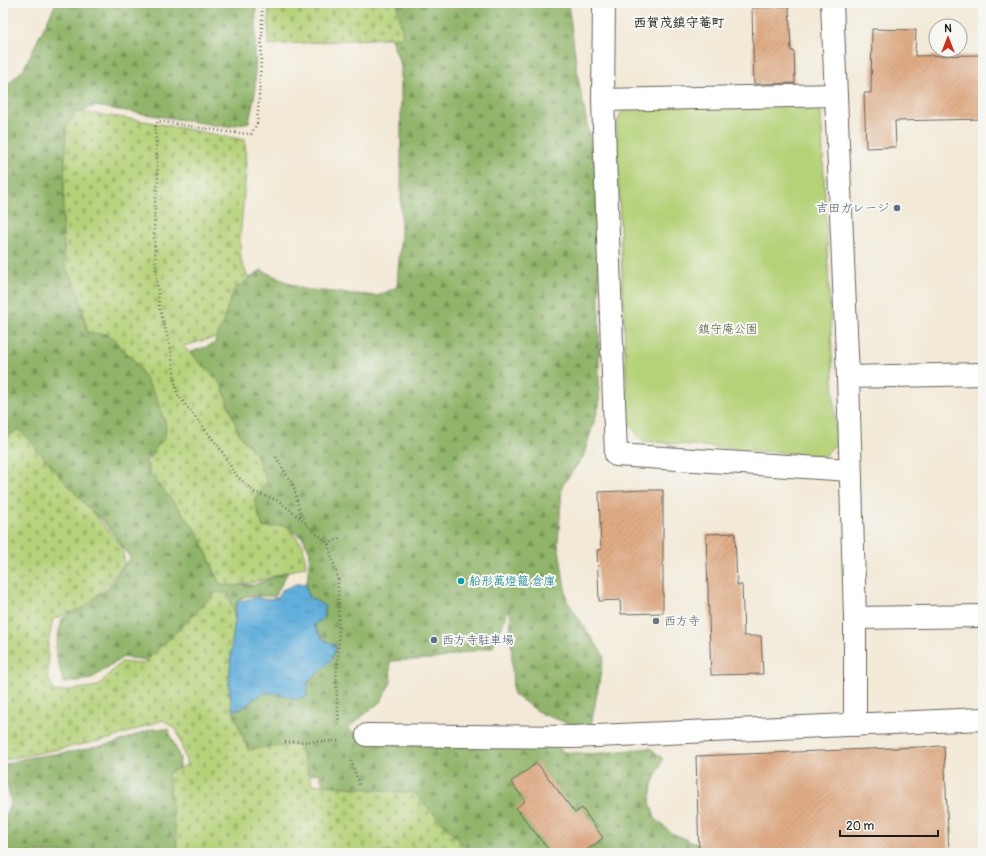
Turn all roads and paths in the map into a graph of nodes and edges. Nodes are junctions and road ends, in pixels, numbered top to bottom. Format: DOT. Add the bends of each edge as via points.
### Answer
graph roads {
  1 [pos="262,3"];
  2 [pos="604,3"];
  3 [pos="832,3"];
  4 [pos="836,95"];
  5 [pos="603,100"];
  6 [pos="983,374"];
  7 [pos="848,377"];
  8 [pos="276,457"];
  9 [pos="850,470"];
  10 [pos="301,519"];
  11 [pos="341,538"];
  12 [pos="328,544"];
  13 [pos="983,616"];
  14 [pos="855,618"];
  15 [pos="983,719"];
  16 [pos="855,725"];
  17 [pos="339,726"];
  18 [pos="341,734"];
  19 [pos="367,736"];
  20 [pos="343,741"];
  21 [pos="285,742"];
  22 [pos="345,745"];
  23 [pos="349,755"];
  24 [pos="360,787"];
  1 -- 10 [label="path" via="257,124 251,134 158,121 155,128 158,179 154,233 156,270 160,306 171,350 177,394 219,447 236,475 254,492 279,501"];
  2 -- 5 [label="street"];
  3 -- 4 [label="street"];
  4 -- 5 [label="street"];
  4 -- 7 [label="street"];
  5 -- 9 [label="street" via="616,455"];
  6 -- 7 [label="street"];
  7 -- 9 [label="street"];
  8 -- 10 [label="path" via="294,487"];
  9 -- 14 [label="street"];
  10 -- 12 [label="path"];
  11 -- 12 [label="path"];
  12 -- 17 [label="path" via="338,578 339,643 336,682"];
  13 -- 14 [label="street"];
  14 -- 16 [label="street"];
  15 -- 16 [label="street"];
  16 -- 19 [label="street" via="573,736"];
  18 -- 20 [label="path"];
  20 -- 21 [label="path"];
  20 -- 22 [label="path"];
  23 -- 24 [label="path"];
}
